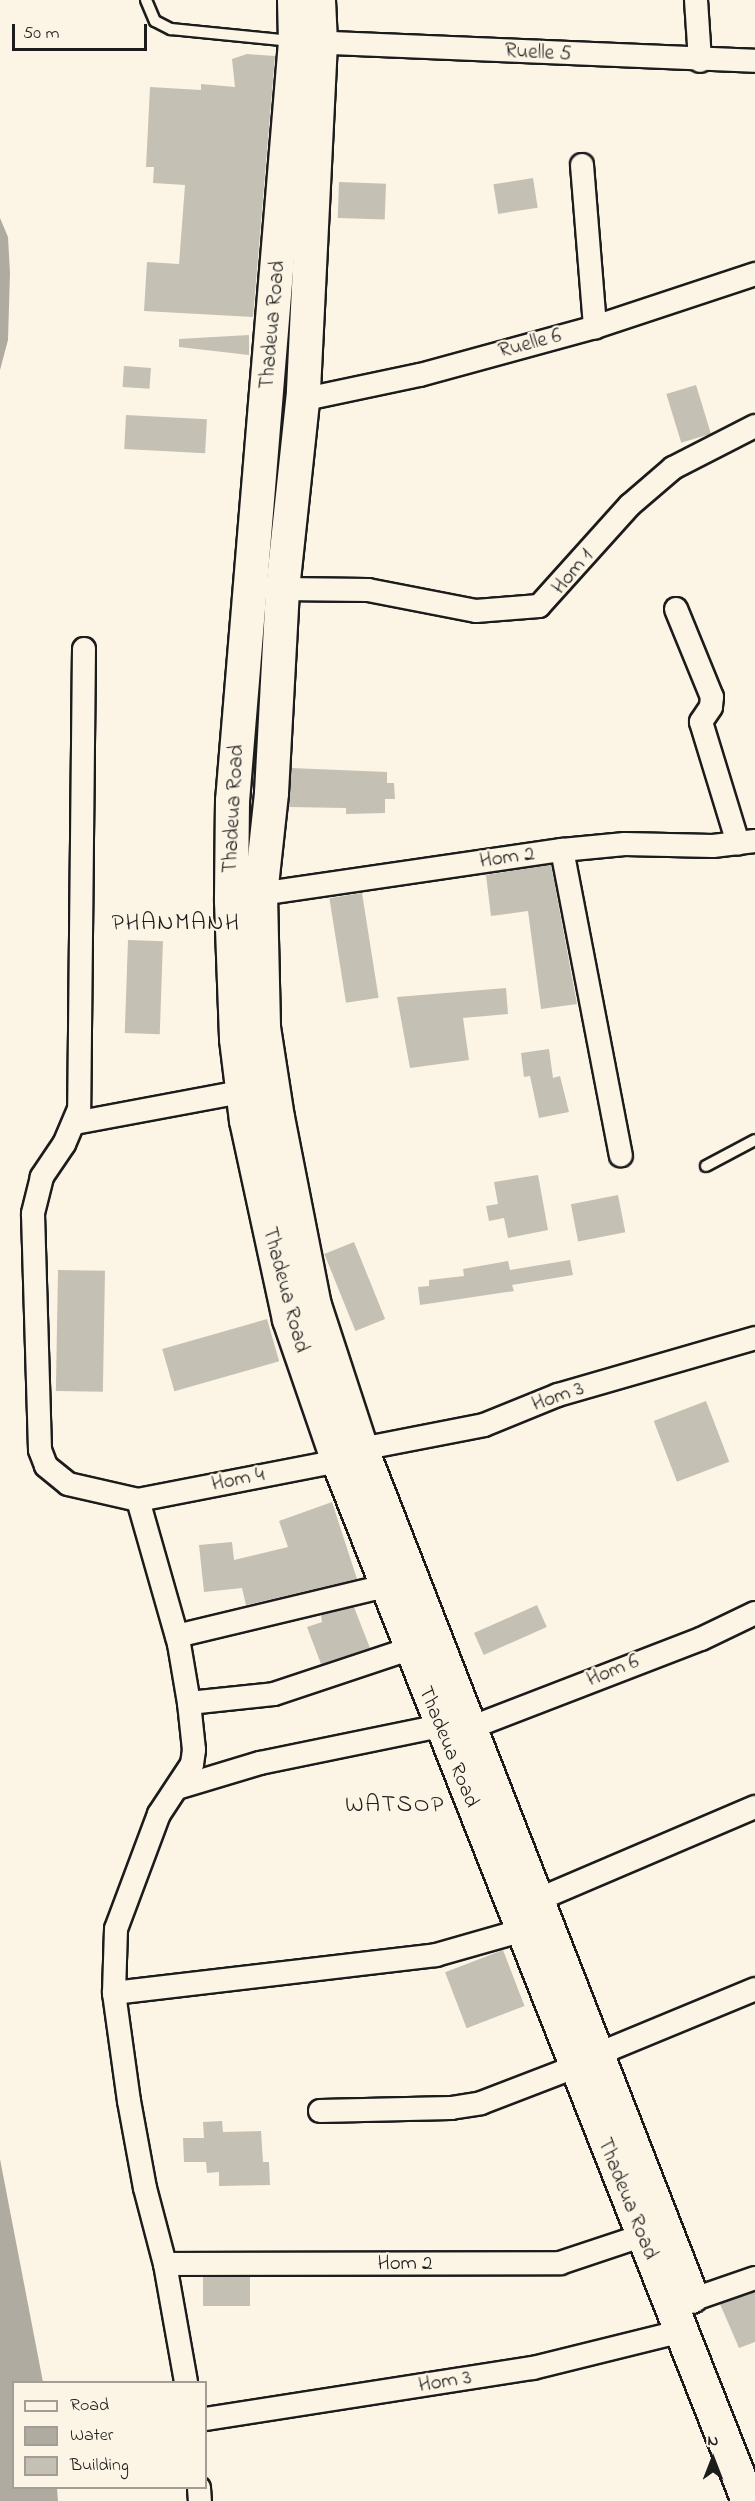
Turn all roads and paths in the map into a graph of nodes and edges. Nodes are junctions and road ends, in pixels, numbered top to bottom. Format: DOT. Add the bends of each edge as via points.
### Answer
graph roads {
  1 [pos="146,0"];
  2 [pos="294,0"];
  3 [pos="318,0"];
  4 [pos="696,0"];
  5 [pos="308,42"];
  6 [pos="700,61"];
  7 [pos="755,61"];
  8 [pos="582,165"];
  9 [pos="755,274"];
  10 [pos="595,327"];
  11 [pos="267,389"];
  12 [pos="302,396"];
  13 [pos="755,426"];
  14 [pos="282,589"];
  15 [pos="676,609"];
  16 [pos="84,649"];
  17 [pos="746,842"];
  18 [pos="562,850"];
  19 [pos="260,894"];
  20 [pos="241,1092"];
  21 [pos="75,1123"];
  22 [pos="755,1140"];
  23 [pos="621,1155"];
  24 [pos="706,1166"];
  25 [pos="755,1338"];
  26 [pos="349,1455"];
  27 [pos="138,1500"];
  28 [pos="385,1586"];
  29 [pos="755,1613"];
  30 [pos="177,1636"];
  31 [pos="409,1648"];
  32 [pos="189,1703"];
  33 [pos="455,1727"];
  34 [pos="177,1788"];
  35 [pos="755,1807"];
  36 [pos="537,1900"];
  37 [pos="520,1931"];
  38 [pos="755,1989"];
  39 [pos="114,1993"];
  40 [pos="585,2061"];
  41 [pos="320,2111"];
  42 [pos="641,2236"];
  43 [pos="165,2264"];
  44 [pos="755,2278"];
  45 [pos="682,2312"];
  46 [pos="186,2381"];
  47 [pos="207,2419"];
  48 [pos="755,2457"];
  49 [pos="748,2501"];
  1 -- 5 [label="lane" via="154,21 171,29"];
  2 -- 5 [label="main road, Thadeua Road"];
  3 -- 5 [label="main road, Thadeua Road"];
  4 -- 6 [label="street"];
  5 -- 6 [label="street, Ruelle 5"];
  5 -- 11 [label="main road, Thadeua Road"];
  5 -- 12 [label="main road, Thadeua Road"];
  6 -- 7 [label="street, Ruelle 5"];
  8 -- 10 [label="street"];
  9 -- 10 [label="street, Ruelle 6"];
  10 -- 12 [label="street, Ruelle 6" via="420,375"];
  11 -- 12 [label="main road"];
  11 -- 20 [label="main road, Thadeua Road" via="232,800 231,901"];
  12 -- 14 [label="main road, Thadeua Road"];
  13 -- 14 [label="street, Hom 1" via="673,468 630,505 539,606 476,611 368,590"];
  14 -- 19 [label="main road, Thadeua Road" via="271,793"];
  15 -- 17 [label="street" via="712,696 711,707 701,722"];
  16 -- 21 [label="street" via="79,1109"];
  17 -- 18 [label="street, Hom 2" via="713,846 625,844"];
  18 -- 19 [label="street, Hom 2"];
  18 -- 23 [label="street"];
  19 -- 26 [label="main road, Thadeua Road" via="264,1027 286,1173"];
  20 -- 21 [label="street"];
  20 -- 26 [label="main road, Thadeua Road" via="289,1319"];
  21 -- 27 [label="street" via="42,1177 33,1214 40,1450 50,1471 68,1484"];
  22 -- 24 [label="lane"];
  25 -- 26 [label="street, Hom 3" via="558,1395 484,1425"];
  26 -- 27 [label="street, Hom 4"];
  26 -- 28 [label="main road, Thadeua Road"];
  26 -- 33 [label="main road, Thadeua Road"];
  27 -- 30 [label="street"];
  28 -- 30 [label="street"];
  28 -- 31 [label="main road, Thadeua Road"];
  29 -- 33 [label="street, Hom 6" via="701,1639"];
  30 -- 32 [label="street"];
  31 -- 32 [label="street" via="274,1694"];
  31 -- 33 [label="main road, Thadeua Road"];
  32 -- 34 [label="street" via="195,1750 192,1764"];
  33 -- 34 [label="street, Hom 6" via="260,1763"];
  33 -- 36 [label="main road, Thadeua Road"];
  33 -- 37 [label="main road, Thadeua Road"];
  34 -- 39 [label="street" via="159,1814 116,1929"];
  35 -- 36 [label="street"];
  36 -- 40 [label="main road, Thadeua Road"];
  37 -- 39 [label="street" via="436,1955"];
  37 -- 40 [label="main road, Thadeua Road"];
  38 -- 40 [label="street"];
  39 -- 43 [label="street" via="143,2177"];
  40 -- 41 [label="street" via="471,2104"];
  40 -- 42 [label="main road, Thadeua Road"];
  40 -- 45 [label="main road, Thadeua Road"];
  42 -- 43 [label="street, Hom 2" via="560,2263"];
  42 -- 45 [label="main road, Thadeua Road"];
  43 -- 46 [label="street"];
  44 -- 45 [label="street, Hom 3"];
  45 -- 47 [label="street, Hom 3" via="533,2368"];
  45 -- 48 [label="main road, Thadeua Road"];
  45 -- 49 [label="main road, Thadeua Road"];
}
